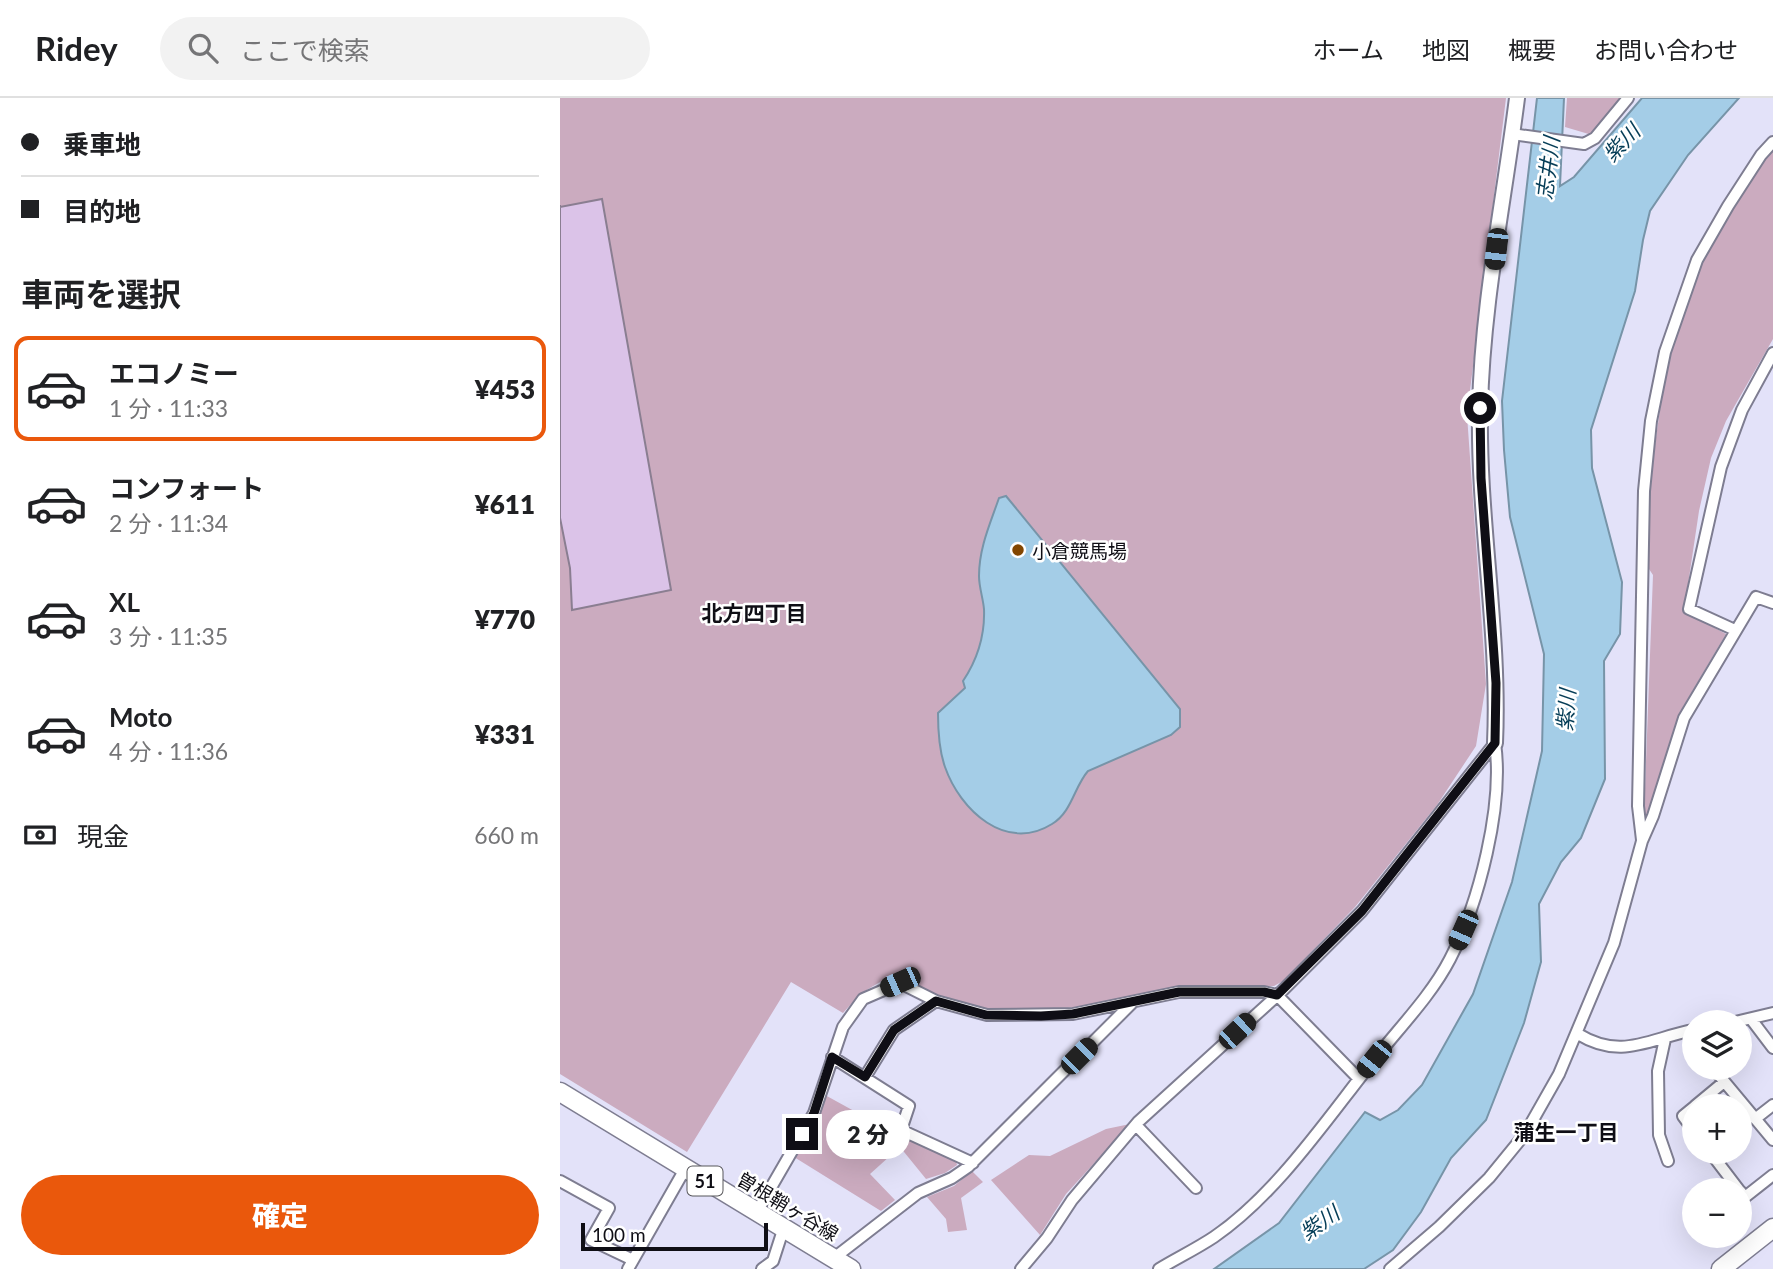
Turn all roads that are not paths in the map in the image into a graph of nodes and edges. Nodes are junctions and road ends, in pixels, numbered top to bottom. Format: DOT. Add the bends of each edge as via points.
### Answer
graph roads {
  1 [pos="1517,98"];
  2 [pos="1628,98"];
  3 [pos="1513,134"];
  4 [pos="1773,142"];
  5 [pos="1773,353"];
  6 [pos="1773,603"];
  7 [pos="1735,630"];
  8 [pos="1495,743"];
  9 [pos="1642,841"];
  10 [pos="1277,995"];
  11 [pos="936,1001"];
  12 [pos="1132,1003"];
  13 [pos="1773,1013"];
  14 [pos="1752,1019"];
  15 [pos="1752,1020"];
  16 [pos="1682,1033"];
  17 [pos="1577,1034"];
  18 [pos="1665,1039"];
  19 [pos="1773,1048"];
  20 [pos="832,1057"];
  21 [pos="865,1077"];
  22 [pos="1359,1079"];
  23 [pos="1724,1082"];
  24 [pos="560,1092"];
  25 [pos="1709,1094"];
  26 [pos="1773,1105"];
  27 [pos="1755,1119"];
  28 [pos="1136,1125"];
  29 [pos="1773,1140"];
  30 [pos="1668,1161"];
  31 [pos="974,1163"];
  32 [pos="1719,1164"];
  33 [pos="685,1169"];
  34 [pos="1773,1175"];
  35 [pos="1730,1178"];
  36 [pos="562,1186"];
  37 [pos="1196,1188"];
  38 [pos="1752,1192"];
  39 [pos="758,1210"];
  40 [pos="784,1227"];
  41 [pos="1773,1228"];
  42 [pos="837,1263"];
  43 [pos="631,1265"];
  44 [pos="762,1269"];
  45 [pos="851,1269"];
  46 [pos="1021,1269"];
  47 [pos="1158,1269"];
  48 [pos="1390,1269"];
  49 [pos="1721,1269"];
  1 -- 3 [label="street"];
  2 -- 3 [label="street" via="1595,138 1584,144"];
  3 -- 8 [label="street" via="1480,408 1496,683"];
  4 -- 9 [label="street" via="1697,260 1665,352 1651,421 1644,491 1638,806"];
  5 -- 7 [label="street" via="1742,410 1721,467 1689,609"];
  6 -- 7 [label="street" via="1756,597"];
  7 -- 9 [label="street" via="1684,718"];
  8 -- 10 [label="street" via="1362,911"];
  8 -- 22 [label="street" via="1493,827 1463,930 1437,981"];
  9 -- 17 [label="street" via="1614,943"];
  10 -- 12 [label="street" via="1179,992"];
  10 -- 22 [label="street"];
  10 -- 28 [label="street"];
  11 -- 12 [label="street" via="986,1015 1073,1014"];
  11 -- 20 [label="street" via="900,982 863,999 843,1027"];
  11 -- 21 [label="street" via="894,1030"];
  12 -- 31 [label="street"];
  13 -- 14 [label="street"];
  15 -- 19 [label="street"];
  16 -- 18 [label="street"];
  17 -- 18 [label="street" via="1618,1048"];
  17 -- 48 [label="street" via="1525,1134 1489,1178"];
  18 -- 30 [label="street" via="1658,1071 1659,1135"];
  20 -- 21 [label="street"];
  20 -- 39 [label="street" via="814,1113"];
  21 -- 31 [label="street" via="909,1106 901,1130"];
  22 -- 47 [label="street" via="1283,1173 1248,1208 1215,1236"];
  23 -- 25 [label="street"];
  23 -- 27 [label="street"];
  24 -- 33 [label="main road, 曽根鞘ヶ谷線 / 51"];
  26 -- 27 [label="street"];
  27 -- 29 [label="street"];
  28 -- 37 [label="street"];
  28 -- 46 [label="street"];
  31 -- 42 [label="street" via="918,1193"];
  32 -- 35 [label="street"];
  33 -- 39 [label="main road, 曽根鞘ヶ谷線 / 51"];
  33 -- 43 [label="street"];
  34 -- 38 [label="street"];
  36 -- 43 [label="street" via="609,1208 591,1240"];
  39 -- 40 [label="main road, 曽根鞘ヶ谷線 / 51"];
  40 -- 42 [label="main road, 曽根鞘ヶ谷線 / 51"];
  40 -- 44 [label="street" via="773,1261"];
  41 -- 49 [label="main road"];
  42 -- 45 [label="main road, 曽根鞘ヶ谷線 / 51"];
}
